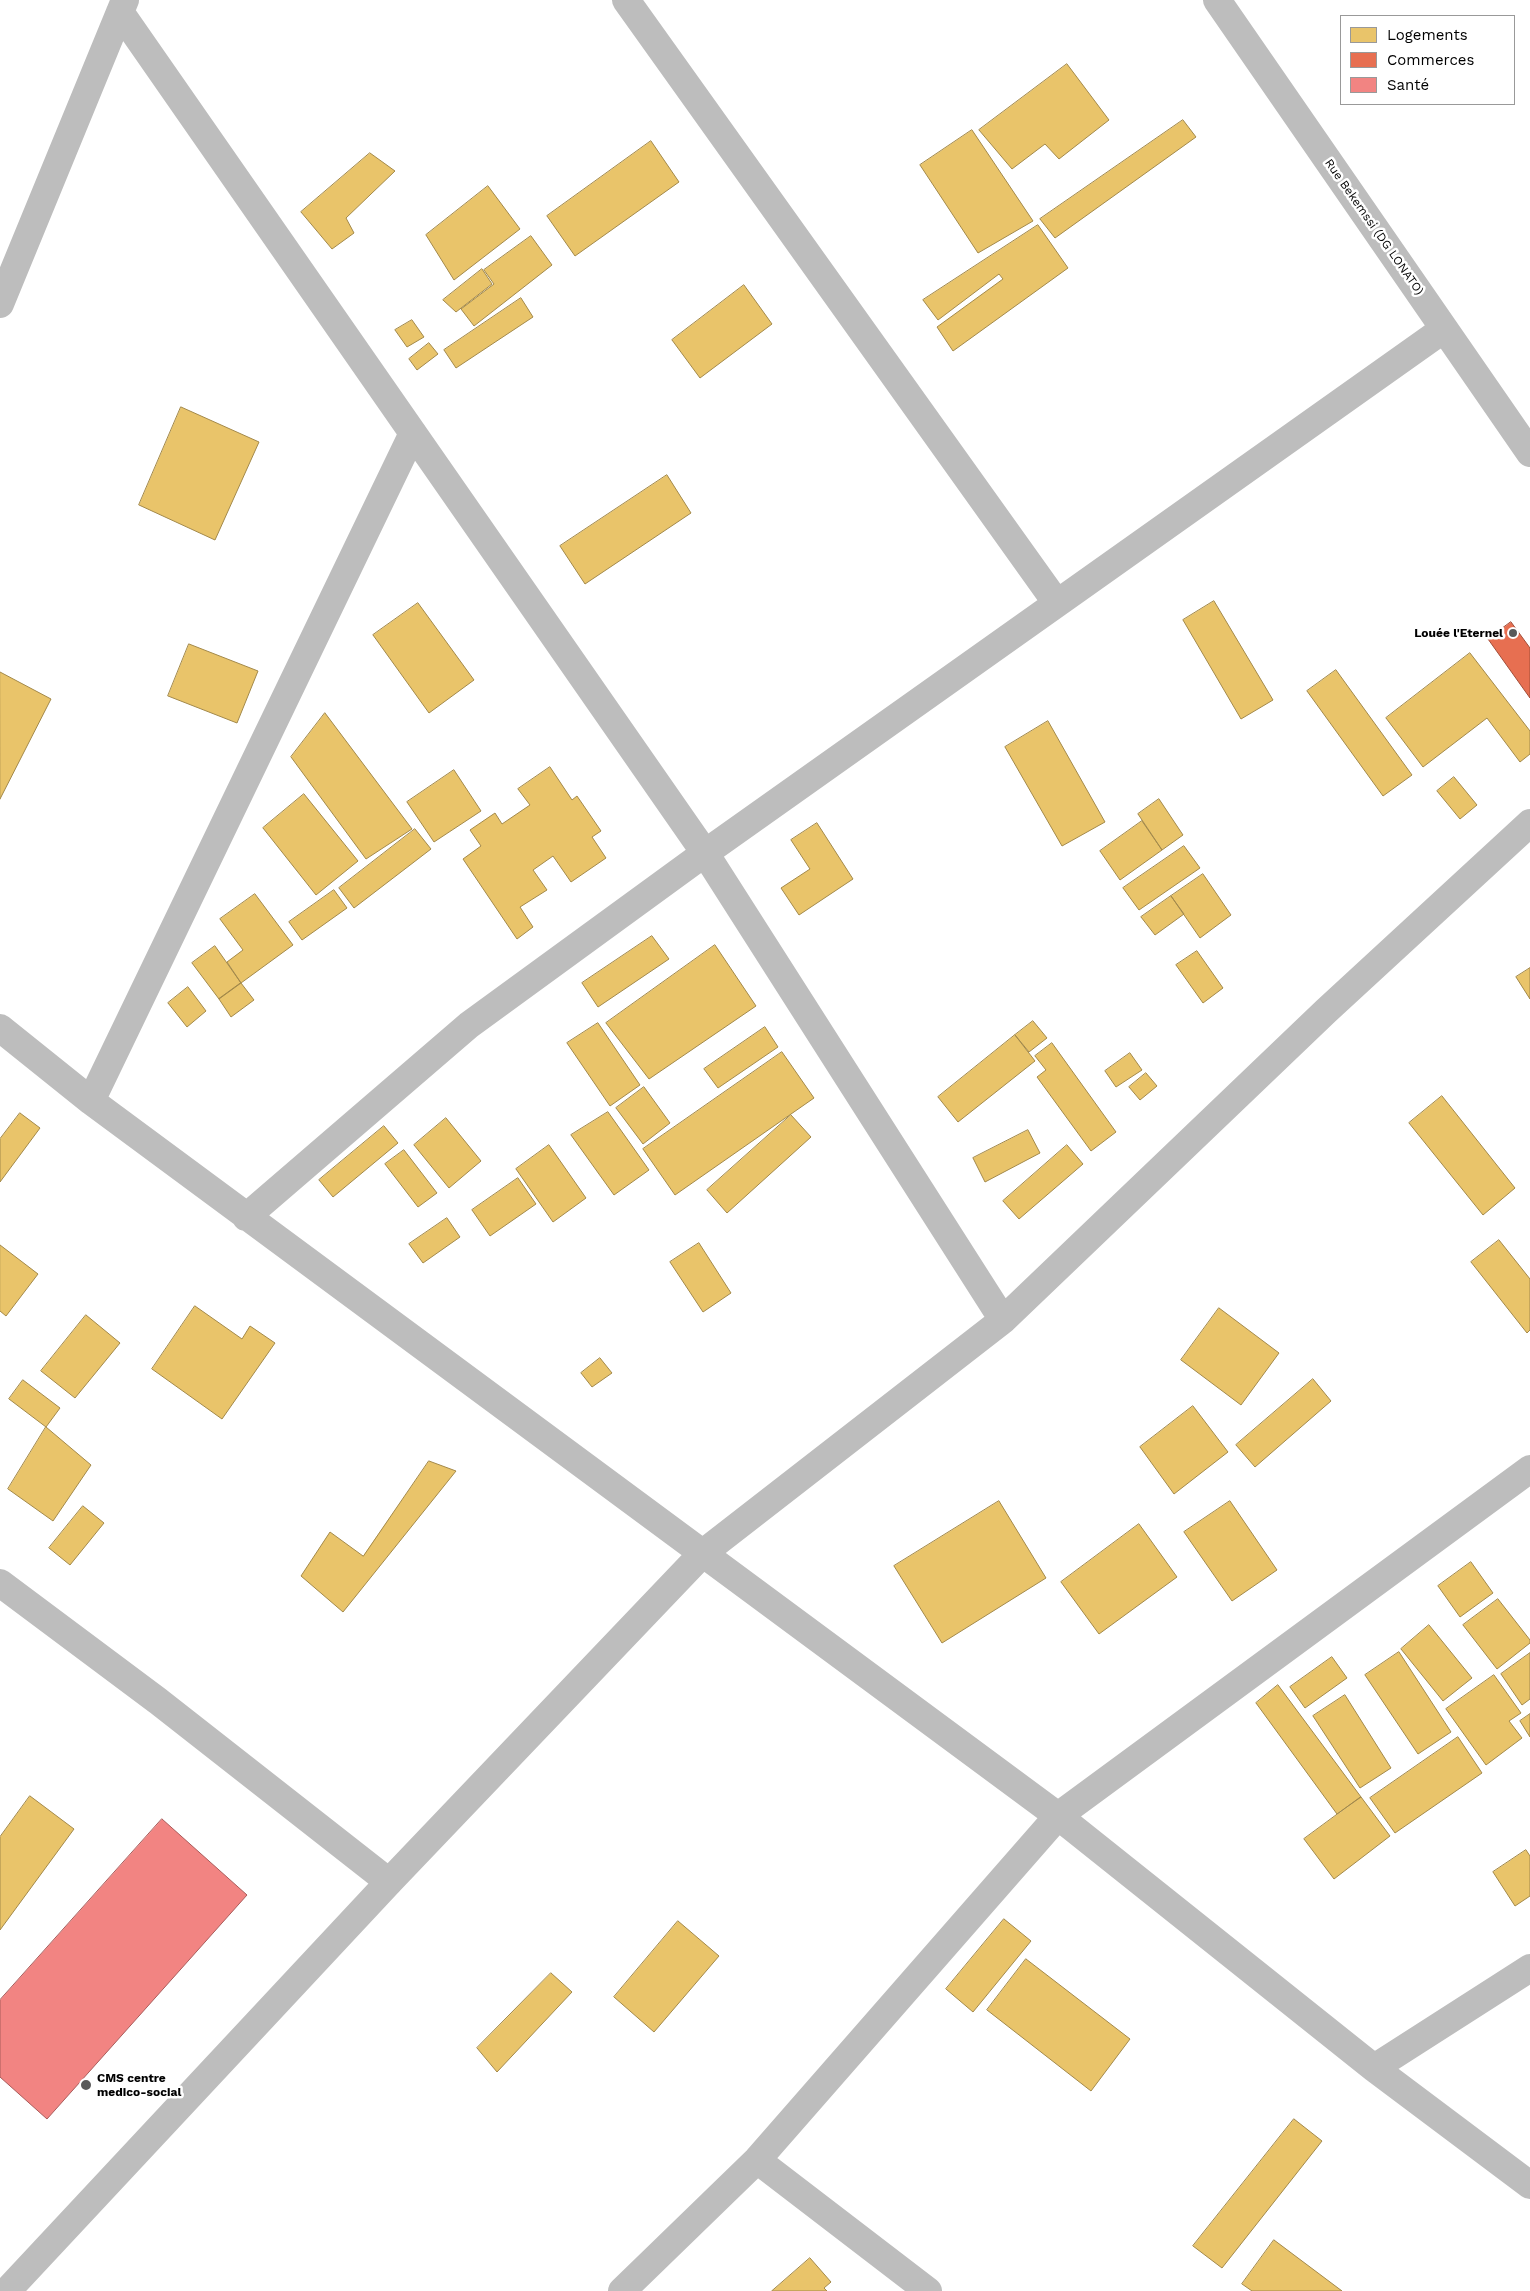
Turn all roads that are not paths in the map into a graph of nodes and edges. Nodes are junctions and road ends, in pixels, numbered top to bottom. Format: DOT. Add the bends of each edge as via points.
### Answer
graph roads {
  1 [pos="626,0"];
  2 [pos="1217,0"];
  3 [pos="122,6"];
  4 [pos="0,304"];
  5 [pos="1444,329"];
  6 [pos="412,433"];
  7 [pos="1530,453"];
  8 [pos="1056,602"];
  9 [pos="1530,822"];
  10 [pos="705,853"];
  11 [pos="0,1028"];
  12 [pos="91,1102"];
  13 [pos="246,1217"];
  14 [pos="1003,1320"];
  15 [pos="1530,1469"];
  16 [pos="703,1553"];
  17 [pos="0,1583"];
  18 [pos="1058,1816"];
  19 [pos="389,1882"];
  20 [pos="1530,1968"];
  21 [pos="1374,2068"];
  22 [pos="757,2160"];
  23 [pos="1530,2185"];
  24 [pos="7,2291"];
  25 [pos="622,2291"];
  26 [pos="928,2291"];
  1 -- 8 [label="street"];
  2 -- 5 [label="street, Rue Bekemssi (DG LONATO)"];
  3 -- 4 [label="street"];
  3 -- 6 [label="street"];
  5 -- 7 [label="street, Rue Bekemssi (DG LONATO)"];
  5 -- 8 [label="street"];
  6 -- 10 [label="street"];
  6 -- 12 [label="street"];
  8 -- 10 [label="street"];
  9 -- 14 [label="street" via="1326,1011"];
  10 -- 13 [label="street" via="469,1026"];
  10 -- 14 [label="street"];
  11 -- 12 [label="street"];
  12 -- 13 [label="street"];
  13 -- 16 [label="street"];
  14 -- 16 [label="street"];
  15 -- 18 [label="street"];
  16 -- 18 [label="street"];
  16 -- 19 [label="street"];
  17 -- 19 [label="street" via="158,1701"];
  18 -- 21 [label="street"];
  18 -- 22 [label="street"];
  19 -- 24 [label="street"];
  20 -- 21 [label="street"];
  21 -- 23 [label="street"];
  22 -- 25 [label="street"];
  22 -- 26 [label="street"];
}
